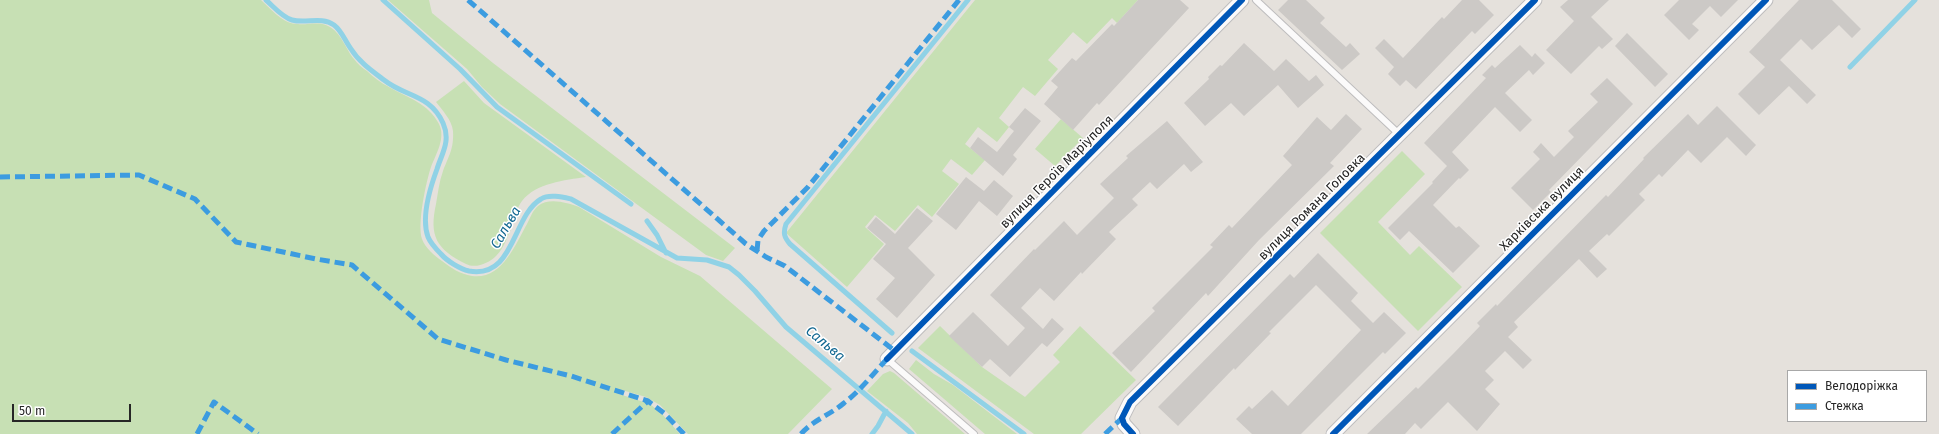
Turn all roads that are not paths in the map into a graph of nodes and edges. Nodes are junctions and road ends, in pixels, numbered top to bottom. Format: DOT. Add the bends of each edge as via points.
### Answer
graph roads {
  1 [pos="1242,0"];
  2 [pos="1256,0"];
  3 [pos="1535,0"];
  4 [pos="1766,0"];
  5 [pos="1400,135"];
  6 [pos="888,359"];
  7 [pos="974,434"];
  8 [pos="1133,434"];
  9 [pos="1333,434"];
  1 -- 6 [label="street, вулиця Героїв Маріуполя"];
  2 -- 5 [label="lane"];
  3 -- 5 [label="street, вулиця Романа Головка"];
  4 -- 9 [label="street, Харківська вулиця"];
  5 -- 8 [label="street, вулиця Романа Головка" via="1130,402 1122,418"];
  6 -- 7 [label="lane"];
}
